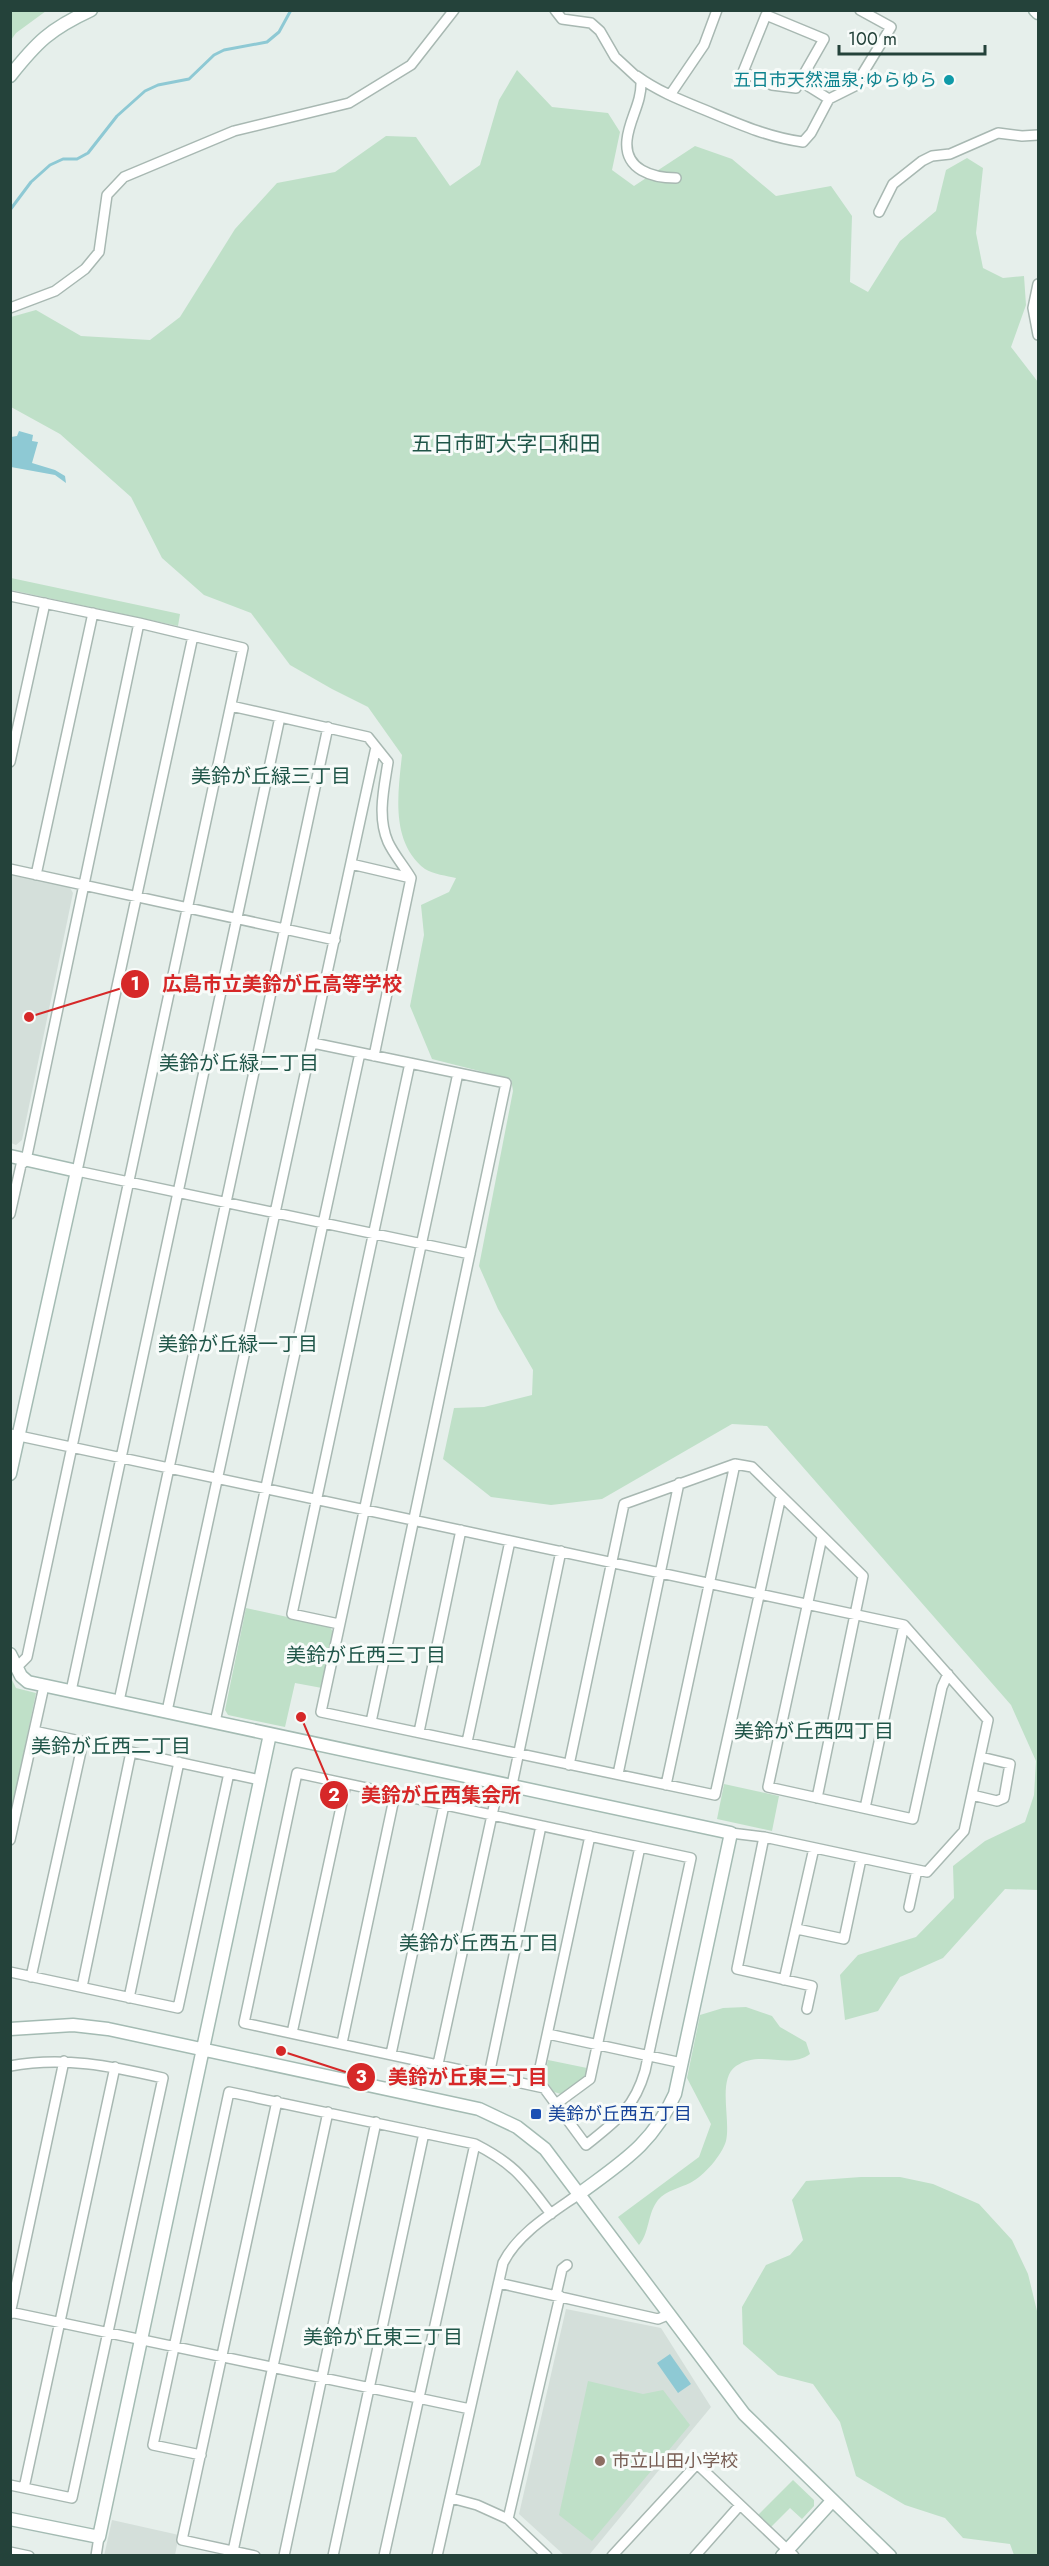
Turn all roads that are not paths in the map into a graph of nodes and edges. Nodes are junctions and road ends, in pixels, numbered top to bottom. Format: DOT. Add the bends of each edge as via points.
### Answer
graph roads {
  1 [pos="91,10"];
  2 [pos="454,10"];
  3 [pos="555,10"];
  4 [pos="717,10"];
  5 [pos="860,10"];
  6 [pos="1035,10"];
  7 [pos="768,13"];
  8 [pos="1038,13"];
  9 [pos="10,76"];
  10 [pos="637,76"];
  11 [pos="800,81"];
  12 [pos="670,95"];
  13 [pos="829,99"];
  14 [pos="1038,135"];
  15 [pos="676,178"];
  16 [pos="879,212"];
  17 [pos="1038,284"];
  18 [pos="10,308"];
  19 [pos="1038,335"];
  20 [pos="10,596"];
  21 [pos="45,603"];
  22 [pos="93,613"];
  23 [pos="139,623"];
  24 [pos="193,636"];
  25 [pos="231,706"];
  26 [pos="280,717"];
  27 [pos="328,727"];
  28 [pos="13,734"];
  29 [pos="376,747"];
  30 [pos="10,762"];
  31 [pos="351,864"];
  32 [pos="10,869"];
  33 [pos="36,875"];
  34 [pos="411,878"];
  35 [pos="83,886"];
  36 [pos="137,898"];
  37 [pos="187,909"];
  38 [pos="236,919"];
  39 [pos="285,930"];
  40 [pos="335,940"];
  41 [pos="313,1043"];
  42 [pos="360,1053"];
  43 [pos="374,1056"];
  44 [pos="410,1063"];
  45 [pos="458,1073"];
  46 [pos="10,1156"];
  47 [pos="26,1160"];
  48 [pos="77,1171"];
  49 [pos="127,1181"];
  50 [pos="177,1192"];
  51 [pos="226,1202"];
  52 [pos="276,1213"];
  53 [pos="10,1214"];
  54 [pos="323,1224"];
  55 [pos="374,1234"];
  56 [pos="422,1244"];
  57 [pos="470,1254"];
  58 [pos="15,1435"];
  59 [pos="72,1446"];
  60 [pos="121,1457"];
  61 [pos="735,1464"];
  62 [pos="170,1467"];
  63 [pos="10,1474"];
  64 [pos="218,1477"];
  65 [pos="679,1483"];
  66 [pos="265,1488"];
  67 [pos="781,1496"];
  68 [pos="315,1499"];
  69 [pos="364,1509"];
  70 [pos="413,1520"];
  71 [pos="461,1530"];
  72 [pos="822,1537"];
  73 [pos="510,1541"];
  74 [pos="561,1551"];
  75 [pos="612,1562"];
  76 [pos="661,1573"];
  77 [pos="710,1583"];
  78 [pos="759,1593"];
  79 [pos="807,1604"];
  80 [pos="855,1614"];
  81 [pos="339,1624"];
  82 [pos="904,1625"];
  83 [pos="10,1654"];
  84 [pos="16,1668"];
  85 [pos="948,1674"];
  86 [pos="44,1686"];
  87 [pos="71,1691"];
  88 [pos="119,1701"];
  89 [pos="167,1711"];
  90 [pos="215,1722"];
  91 [pos="371,1722"];
  92 [pos="34,1731"];
  93 [pos="419,1732"];
  94 [pos="270,1734"];
  95 [pos="83,1742"];
  96 [pos="467,1742"];
  97 [pos="131,1752"];
  98 [pos="519,1754"];
  99 [pos="981,1756"];
  100 [pos="179,1762"];
  101 [pos="569,1765"];
  102 [pos="228,1773"];
  103 [pos="618,1774"];
  104 [pos="261,1780"];
  105 [pos="499,1783"];
  106 [pos="346,1784"];
  107 [pos="512,1785"];
  108 [pos="666,1785"];
  109 [pos="395,1794"];
  110 [pos="972,1795"];
  111 [pos="817,1798"];
  112 [pos="444,1804"];
  113 [pos="865,1808"];
  114 [pos="492,1815"];
  115 [pos="541,1826"];
  116 [pos="731,1833"];
  117 [pos="590,1836"];
  118 [pos="765,1838"];
  119 [pos="10,1840"];
  120 [pos="640,1847"];
  121 [pos="814,1848"];
  122 [pos="861,1859"];
  123 [pos="916,1870"];
  124 [pos="909,1907"];
  125 [pos="797,1929"];
  126 [pos="10,1972"];
  127 [pos="31,1977"];
  128 [pos="784,1980"];
  129 [pos="82,1987"];
  130 [pos="129,1998"];
  131 [pos="807,2009"];
  132 [pos="10,2028"];
  133 [pos="292,2033"];
  134 [pos="548,2034"];
  135 [pos="342,2043"];
  136 [pos="597,2045"];
  137 [pos="204,2050"];
  138 [pos="391,2054"];
  139 [pos="648,2056"];
  140 [pos="64,2061"];
  141 [pos="682,2063"];
  142 [pos="438,2064"];
  143 [pos="10,2066"];
  144 [pos="115,2067"];
  145 [pos="489,2075"];
  146 [pos="537,2086"];
  147 [pos="277,2101"];
  148 [pos="556,2104"];
  149 [pos="328,2112"];
  150 [pos="376,2122"];
  151 [pos="424,2133"];
  152 [pos="475,2144"];
  153 [pos="579,2193"];
  154 [pos="551,2214"];
  155 [pos="567,2265"];
  156 [pos="499,2283"];
  157 [pos="558,2296"];
  158 [pos="11,2312"];
  159 [pos="670,2314"];
  160 [pos="60,2322"];
  161 [pos="109,2332"];
  162 [pos="141,2339"];
  163 [pos="174,2346"];
  164 [pos="223,2356"];
  165 [pos="273,2367"];
  166 [pos="321,2377"];
  167 [pos="370,2388"];
  168 [pos="417,2398"];
  169 [pos="470,2409"];
  170 [pos="201,2455"];
  171 [pos="10,2485"];
  172 [pos="24,2488"];
  173 [pos="451,2498"];
  174 [pos="832,2500"];
  175 [pos="740,2505"];
  176 [pos="10,2518"];
  177 [pos="508,2519"];
  178 [pos="99,2537"];
  179 [pos="232,2551"];
  180 [pos="10,2552"];
  181 [pos="788,2553"];
  182 [pos="29,2556"];
  183 [pos="96,2556"];
  184 [pos="255,2556"];
  185 [pos="284,2556"];
  186 [pos="333,2556"];
  187 [pos="384,2556"];
  188 [pos="437,2556"];
  189 [pos="548,2556"];
  190 [pos="612,2556"];
  191 [pos="694,2556"];
  192 [pos="890,2556"];
  1 -- 9 [label="street" via="60,25 33,48"];
  2 -- 18 [label="street" via="411,65 349,103 234,131 124,177 107,195 96,257 55,291"];
  3 -- 10 [label="street" via="562,19 591,23 615,57"];
  4 -- 12 [label="street" via="704,45"];
  5 -- 13 [label="street" via="891,27 855,86"];
  6 -- 8 [label="street"];
  7 -- 11 [label="street" via="824,39"];
  7 -- 11 [label="street" via="743,72 772,85 796,88"];
  10 -- 12 [label="street"];
  10 -- 15 [label="street" via="642,92 627,138 630,157 645,174"];
  11 -- 13 [label="street"];
  12 -- 13 [label="street" via="775,138 803,142"];
  14 -- 16 [label="street" via="998,133 951,154 932,156 893,184"];
  17 -- 19 [label="street" via="1033,308"];
  20 -- 21 [label="street"];
  21 -- 22 [label="street"];
  21 -- 28 [label="street"];
  22 -- 23 [label="street"];
  22 -- 33 [label="street"];
  23 -- 24 [label="street"];
  23 -- 35 [label="street"];
  24 -- 25 [label="street" via="243,648"];
  24 -- 36 [label="street"];
  25 -- 26 [label="street"];
  25 -- 37 [label="street"];
  26 -- 27 [label="street"];
  26 -- 38 [label="street"];
  27 -- 29 [label="street" via="368,737"];
  27 -- 39 [label="street"];
  28 -- 30 [label="street"];
  29 -- 31 [label="street"];
  29 -- 34 [label="street" via="388,762 382,798 388,841"];
  31 -- 34 [label="street"];
  31 -- 40 [label="street"];
  32 -- 33 [label="street"];
  33 -- 35 [label="street"];
  34 -- 43 [label="street"];
  35 -- 36 [label="street"];
  35 -- 47 [label="street"];
  36 -- 37 [label="street"];
  36 -- 48 [label="street"];
  37 -- 38 [label="street"];
  37 -- 49 [label="street"];
  38 -- 39 [label="street"];
  38 -- 50 [label="street"];
  39 -- 40 [label="street"];
  39 -- 51 [label="street"];
  40 -- 41 [label="street"];
  41 -- 42 [label="street"];
  41 -- 52 [label="street"];
  42 -- 43 [label="street"];
  42 -- 54 [label="street"];
  43 -- 44 [label="street"];
  44 -- 45 [label="street"];
  44 -- 55 [label="street"];
  45 -- 56 [label="street"];
  45 -- 57 [label="street" via="506,1083"];
  46 -- 47 [label="street"];
  47 -- 48 [label="street"];
  47 -- 53 [label="street" via="21,1165"];
  48 -- 49 [label="street"];
  48 -- 58 [label="street"];
  49 -- 50 [label="street"];
  49 -- 59 [label="street"];
  50 -- 51 [label="street"];
  50 -- 60 [label="street"];
  51 -- 52 [label="street"];
  51 -- 62 [label="street"];
  52 -- 54 [label="street"];
  52 -- 64 [label="street"];
  54 -- 55 [label="street"];
  54 -- 66 [label="street"];
  55 -- 56 [label="street"];
  55 -- 68 [label="street"];
  56 -- 57 [label="street"];
  56 -- 69 [label="street"];
  57 -- 70 [label="street"];
  58 -- 59 [label="street"];
  58 -- 63 [label="street"];
  59 -- 60 [label="street"];
  59 -- 84 [label="street" via="27,1657"];
  60 -- 62 [label="street"];
  60 -- 87 [label="street"];
  61 -- 65 [label="street"];
  61 -- 67 [label="street" via="753,1467"];
  61 -- 77 [label="street"];
  62 -- 64 [label="street"];
  62 -- 88 [label="street"];
  64 -- 66 [label="street"];
  64 -- 89 [label="street"];
  65 -- 75 [label="street" via="624,1504"];
  65 -- 76 [label="street"];
  66 -- 68 [label="street"];
  66 -- 90 [label="street"];
  67 -- 72 [label="street"];
  67 -- 78 [label="street"];
  68 -- 69 [label="street"];
  68 -- 81 [label="street" via="292,1614"];
  69 -- 70 [label="street"];
  69 -- 81 [label="street"];
  70 -- 71 [label="street"];
  70 -- 91 [label="street"];
  71 -- 73 [label="street"];
  71 -- 93 [label="street"];
  72 -- 79 [label="street"];
  72 -- 80 [label="street" via="863,1576"];
  73 -- 74 [label="street"];
  73 -- 96 [label="street"];
  74 -- 75 [label="street"];
  74 -- 98 [label="street"];
  75 -- 76 [label="street"];
  75 -- 101 [label="street"];
  76 -- 77 [label="street"];
  76 -- 103 [label="street"];
  77 -- 78 [label="street"];
  77 -- 108 [label="street"];
  78 -- 79 [label="street"];
  78 -- 108 [label="street" via="715,1796"];
  79 -- 80 [label="street"];
  79 -- 111 [label="street" via="768,1787"];
  80 -- 82 [label="street"];
  80 -- 111 [label="street"];
  81 -- 91 [label="street" via="321,1712"];
  82 -- 85 [label="street"];
  82 -- 113 [label="street"];
  83 -- 84 [label="street"];
  84 -- 86 [label="street" via="28,1682"];
  85 -- 99 [label="street" via="988,1720"];
  85 -- 113 [label="street" via="913,1819"];
  86 -- 87 [label="street"];
  86 -- 92 [label="street"];
  87 -- 88 [label="street"];
  88 -- 89 [label="street"];
  89 -- 90 [label="street"];
  90 -- 94 [label="street"];
  91 -- 93 [label="street"];
  92 -- 95 [label="street"];
  92 -- 119 [label="street"];
  93 -- 96 [label="street"];
  94 -- 104 [label="street"];
  94 -- 105 [label="street"];
  95 -- 97 [label="street"];
  95 -- 127 [label="street"];
  96 -- 98 [label="street"];
  97 -- 100 [label="street"];
  97 -- 129 [label="street"];
  98 -- 101 [label="street"];
  98 -- 107 [label="street"];
  99 -- 110 [label="street"];
  99 -- 110 [label="street" via="1011,1764 1004,1798 997,1802"];
  100 -- 102 [label="street"];
  100 -- 130 [label="street"];
  101 -- 103 [label="street"];
  102 -- 104 [label="street"];
  102 -- 130 [label="street" via="178,2008"];
  103 -- 108 [label="street"];
  104 -- 137 [label="street"];
  105 -- 107 [label="street"];
  105 -- 114 [label="street"];
  106 -- 109 [label="street"];
  106 -- 133 [label="street"];
  106 -- 133 [label="street" via="297,1773 244,2023"];
  107 -- 116 [label="street"];
  109 -- 112 [label="street"];
  109 -- 135 [label="street"];
  110 -- 123 [label="street" via="964,1831 927,1872"];
  111 -- 113 [label="street"];
  112 -- 114 [label="street"];
  112 -- 138 [label="street"];
  114 -- 115 [label="street"];
  114 -- 142 [label="street"];
  115 -- 117 [label="street"];
  115 -- 145 [label="street"];
  116 -- 118 [label="street"];
  116 -- 141 [label="street"];
  117 -- 120 [label="street"];
  117 -- 134 [label="street"];
  118 -- 121 [label="street"];
  118 -- 128 [label="street" via="737,1969"];
  120 -- 136 [label="street"];
  120 -- 139 [label="street" via="691,1858"];
  121 -- 122 [label="street"];
  121 -- 125 [label="street"];
  122 -- 123 [label="street"];
  122 -- 125 [label="street" via="844,1939"];
  123 -- 124 [label="street"];
  125 -- 128 [label="street"];
  126 -- 127 [label="street"];
  127 -- 129 [label="street"];
  128 -- 131 [label="street" via="812,1986"];
  129 -- 130 [label="street"];
  132 -- 137 [label="street" via="73,2025"];
  133 -- 135 [label="street"];
  134 -- 136 [label="street"];
  134 -- 146 [label="street"];
  135 -- 138 [label="street"];
  136 -- 139 [label="street"];
  136 -- 148 [label="street" via="590,2079"];
  137 -- 153 [label="street" via="493,2114 533,2138"];
  137 -- 162 [label="street"];
  138 -- 142 [label="street"];
  139 -- 141 [label="street"];
  139 -- 148 [label="street" via="633,2103 586,2145"];
  140 -- 143 [label="street"];
  140 -- 144 [label="street"];
  140 -- 158 [label="street"];
  141 -- 153 [label="street" via="675,2094 653,2134 637,2151"];
  142 -- 145 [label="street"];
  144 -- 160 [label="street"];
  144 -- 161 [label="street" via="163,2078"];
  145 -- 146 [label="street"];
  146 -- 148 [label="street" via="544,2088"];
  147 -- 149 [label="street"];
  147 -- 163 [label="street" via="229,2092"];
  147 -- 164 [label="street"];
  149 -- 150 [label="street"];
  149 -- 165 [label="street"];
  150 -- 151 [label="street"];
  150 -- 166 [label="street"];
  151 -- 152 [label="street"];
  151 -- 167 [label="street"];
  152 -- 154 [label="street" via="518,2171"];
  152 -- 168 [label="street"];
  153 -- 154 [label="street"];
  153 -- 159 [label="street"];
  154 -- 156 [label="street" via="509,2251"];
  155 -- 157 [label="street" via="562,2269"];
  156 -- 157 [label="street"];
  156 -- 169 [label="street"];
  157 -- 159 [label="street" via="658,2319"];
  157 -- 177 [label="street"];
  158 -- 160 [label="street"];
  159 -- 174 [label="street" via="744,2414"];
  160 -- 161 [label="street"];
  160 -- 172 [label="street"];
  161 -- 162 [label="street"];
  161 -- 172 [label="street" via="72,2498"];
  162 -- 163 [label="street"];
  162 -- 178 [label="street"];
  163 -- 164 [label="street"];
  163 -- 170 [label="street" via="153,2445"];
  164 -- 165 [label="street"];
  164 -- 170 [label="street"];
  165 -- 166 [label="street"];
  165 -- 179 [label="street"];
  166 -- 167 [label="street"];
  166 -- 185 [label="street"];
  167 -- 168 [label="street"];
  167 -- 186 [label="street"];
  168 -- 169 [label="street"];
  168 -- 187 [label="street"];
  169 -- 173 [label="street"];
  170 -- 179 [label="street" via="182,2540"];
  171 -- 172 [label="street"];
  173 -- 177 [label="street"];
  173 -- 188 [label="street"];
  174 -- 181 [label="street"];
  174 -- 192 [label="street"];
  175 -- 181 [label="street"];
  175 -- 190 [label="street" via="697,2464"];
  175 -- 191 [label="street"];
  176 -- 178 [label="street"];
  177 -- 189 [label="street"];
  178 -- 183 [label="street"];
  179 -- 184 [label="street"];
  180 -- 182 [label="street"];
}
